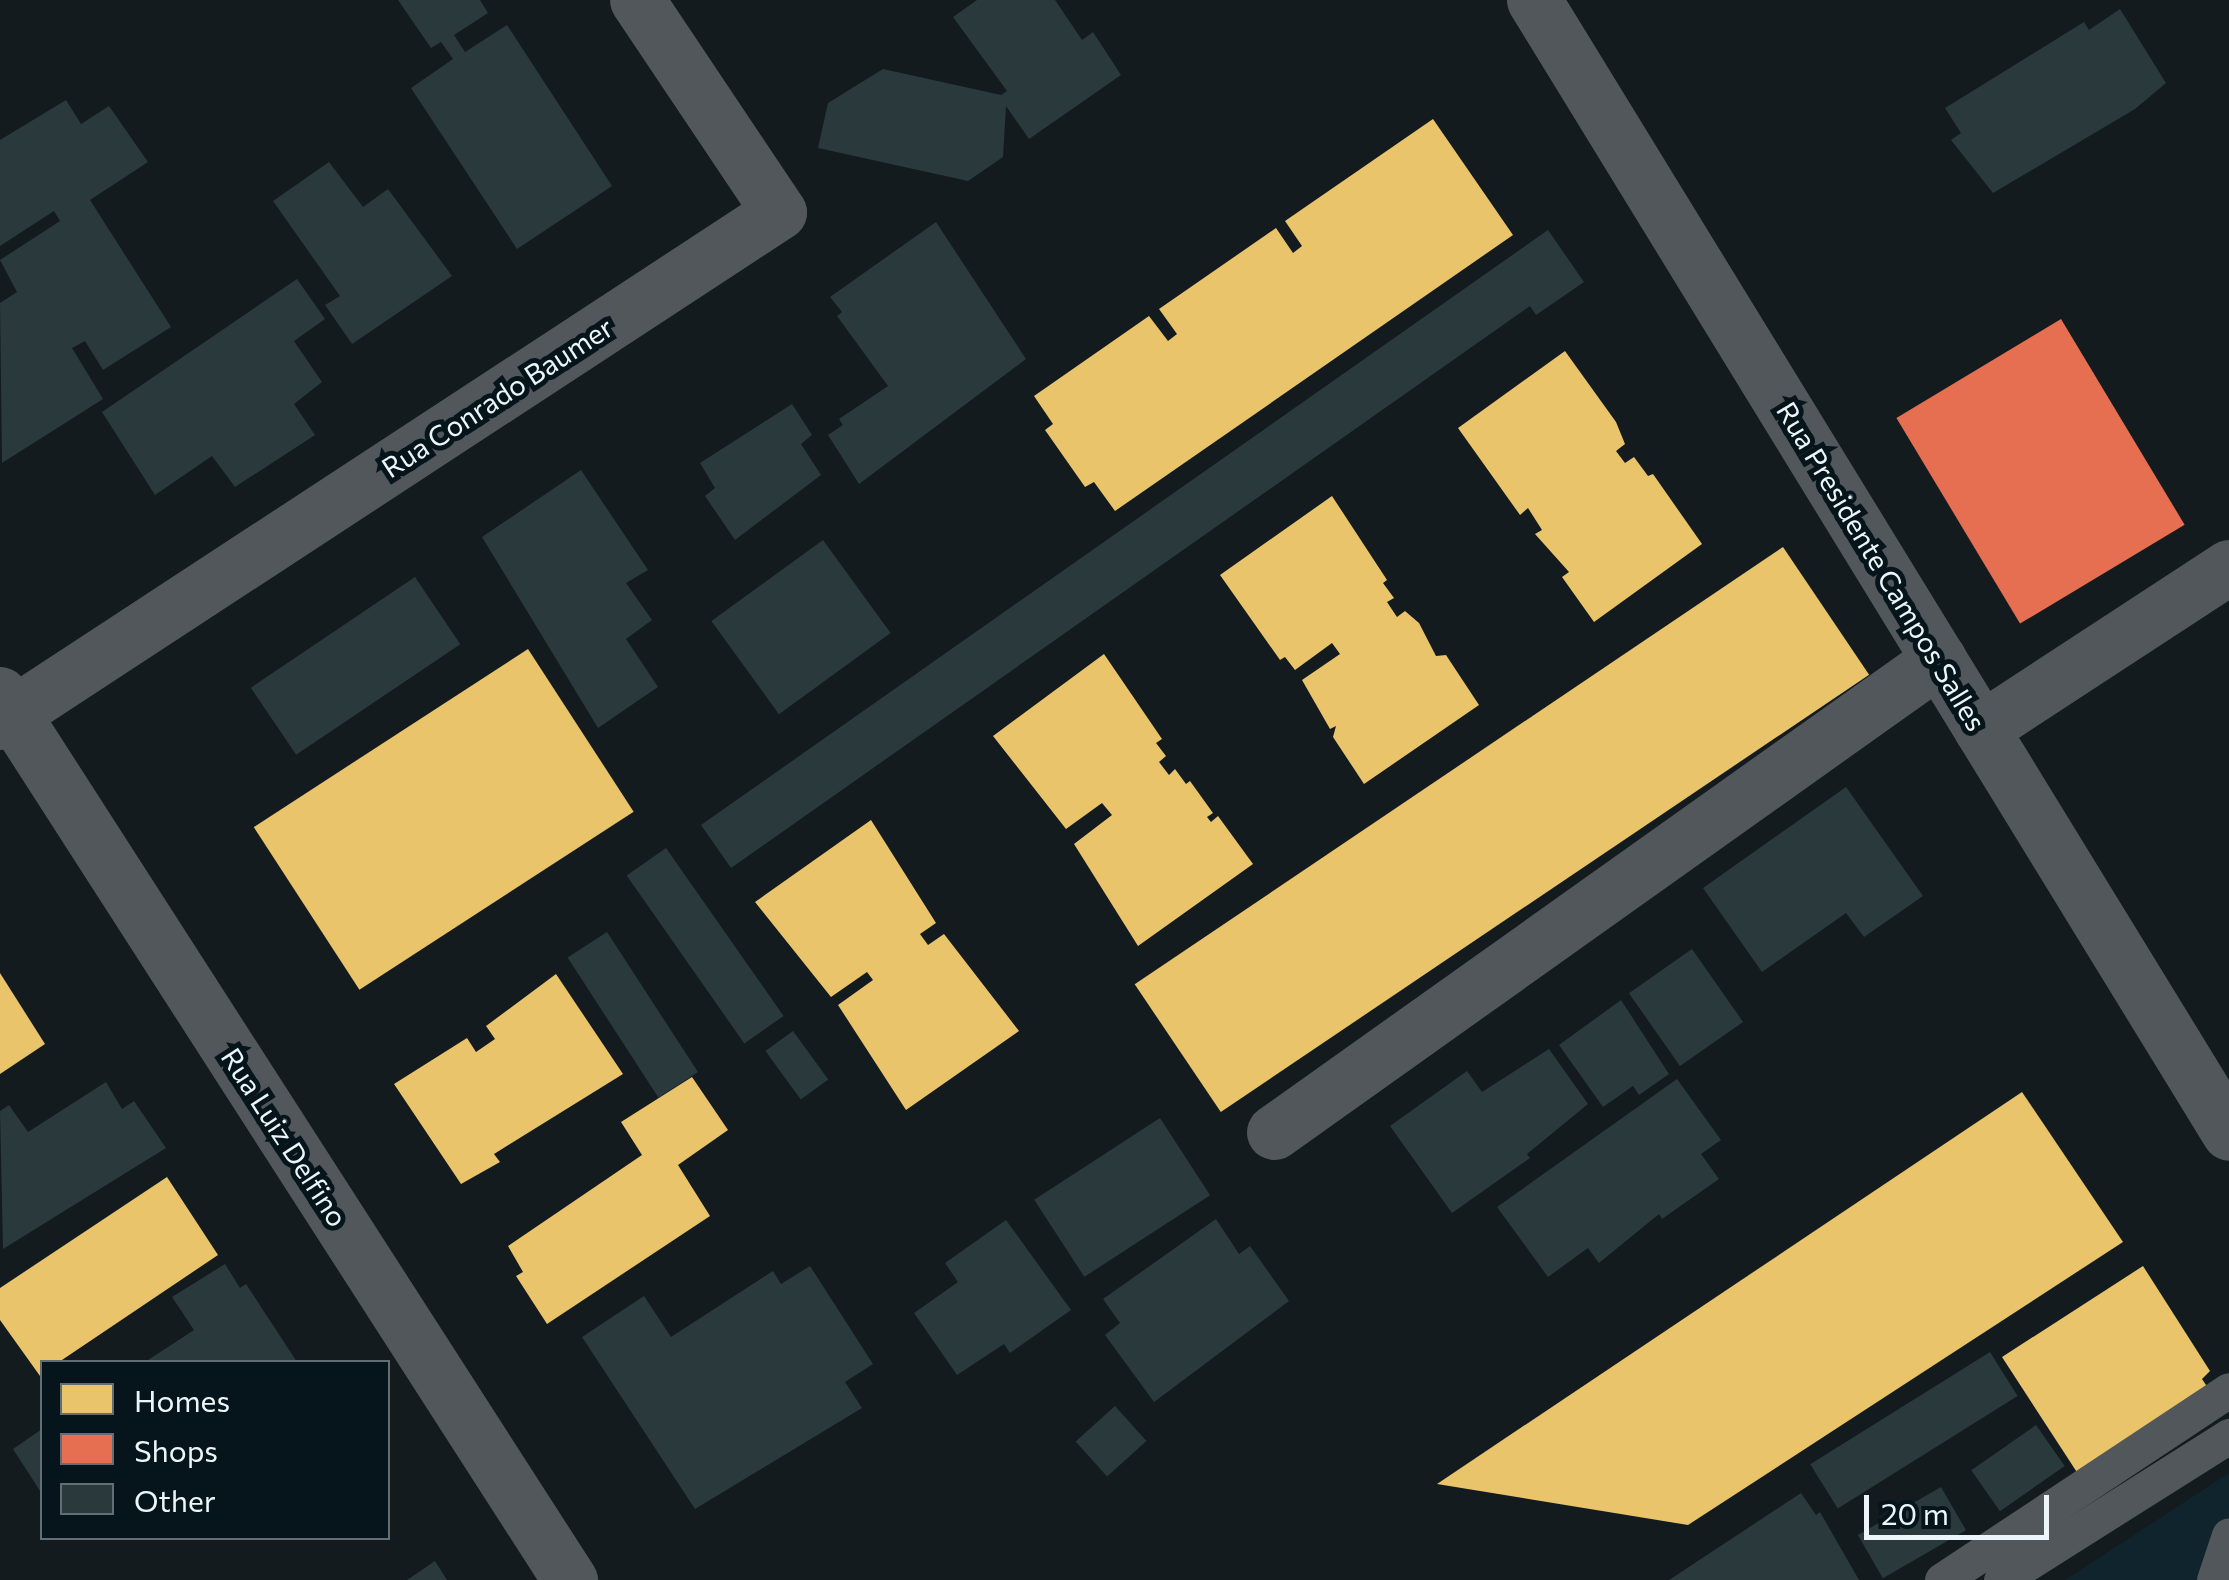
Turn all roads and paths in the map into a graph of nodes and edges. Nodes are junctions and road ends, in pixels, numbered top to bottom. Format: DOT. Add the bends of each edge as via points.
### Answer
graph roads {
  1 [pos="637,0"];
  2 [pos="1534,0"];
  3 [pos="2229,567"];
  4 [pos="1939,659"];
  5 [pos="4,710"];
  6 [pos="1981,729"];
  7 [pos="1274,1132"];
  8 [pos="2229,1133"];
  9 [pos="2229,1390"];
  10 [pos="2229,1436"];
  11 [pos="2229,1535"];
  12 [pos="570,1580"];
  13 [pos="1942,1580"];
  14 [pos="2000,1580"];
  15 [pos="2214,1580"];
  1 -- 5 [label="street, Rua Conrado Baumer" via="780,212"];
  2 -- 4 [label="street, Rua Presidente Campos Salles"];
  3 -- 6 [label="street"];
  4 -- 6 [label="street, Rua Presidente Campos Salles"];
  4 -- 7 [label="street"];
  5 -- 12 [label="street, Rua Luiz Delfino"];
  6 -- 8 [label="street, Rua Presidente Campos Salles"];
  9 -- 13 [label="lane"];
  10 -- 14 [label="lane"];
  11 -- 15 [label="lane"];
}
